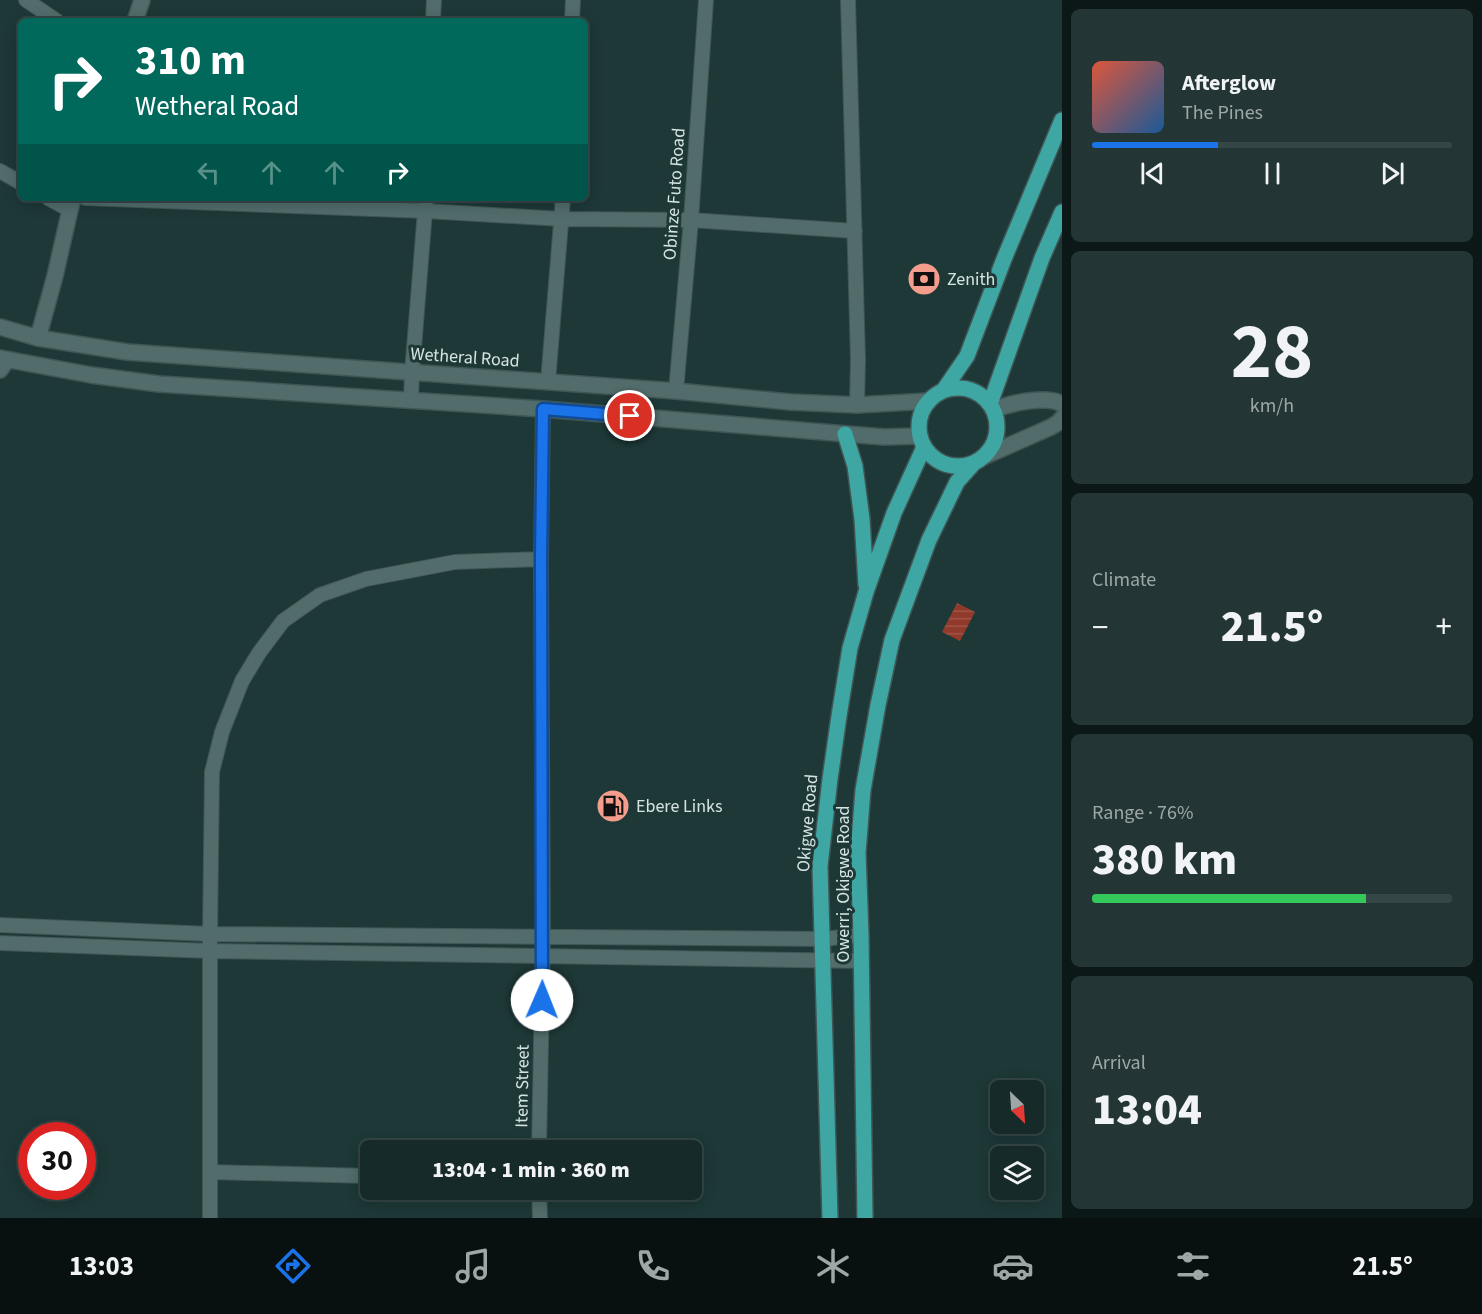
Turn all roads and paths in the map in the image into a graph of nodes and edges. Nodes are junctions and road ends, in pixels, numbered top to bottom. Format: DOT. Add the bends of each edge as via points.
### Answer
graph roads {
  1 [pos="26,0"];
  2 [pos="142,0"];
  3 [pos="434,0"];
  4 [pos="573,0"];
  5 [pos="706,0"];
  6 [pos="848,0"];
  7 [pos="53,18"];
  8 [pos="136,18"];
  9 [pos="433,18"];
  10 [pos="572,18"];
  11 [pos="1062,120"];
  12 [pos="0,171"];
  13 [pos="18,181"];
  14 [pos="256,201"];
  15 [pos="563,201"];
  16 [pos="72,204"];
  17 [pos="426,204"];
  18 [pos="1062,213"];
  19 [pos="562,219"];
  20 [pos="691,220"];
  21 [pos="855,231"];
  22 [pos="0,327"];
  23 [pos="38,338"];
  24 [pos="2,362"];
  25 [pos="412,373"];
  26 [pos="548,382"];
  27 [pos="676,391"];
  28 [pos="943,391"];
  29 [pos="411,400"];
  30 [pos="929,401"];
  31 [pos="1062,404"];
  32 [pos="857,405"];
  33 [pos="992,407"];
  34 [pos="543,409"];
  35 [pos="1062,418"];
  36 [pos="845,434"];
  37 [pos="922,442"];
  38 [pos="978,460"];
  39 [pos="541,559"];
  40 [pos="866,592"];
  41 [pos="0,925"];
  42 [pos="210,934"];
  43 [pos="861,936"];
  44 [pos="543,937"];
  45 [pos="823,939"];
  46 [pos="0,943"];
  47 [pos="211,951"];
  48 [pos="542,956"];
  49 [pos="823,960"];
  50 [pos="861,961"];
  51 [pos="539,1140"];
  52 [pos="210,1172"];
  53 [pos="360,1176"];
  54 [pos="539,1200"];
  55 [pos="210,1218"];
  56 [pos="540,1218"];
  57 [pos="830,1218"];
  58 [pos="865,1218"];
  1 -- 7 [label="street"];
  2 -- 8 [label="main road"];
  3 -- 9 [label="street"];
  4 -- 10 [label="street"];
  5 -- 20 [label="street, Obinze Futo Road"];
  6 -- 21 [label="street"];
  11 -- 28 [label="main road" via="967,356"];
  12 -- 13 [label="street"];
  14 -- 17 [label="street"];
  15 -- 19 [label="street"];
  16 -- 23 [label="main road"];
  17 -- 19 [label="street"];
  17 -- 25 [label="street"];
  18 -- 33 [label="main road" via="1042,258"];
  19 -- 20 [label="street"];
  19 -- 26 [label="street"];
  20 -- 21 [label="street"];
  20 -- 27 [label="street, Obinze Futo Road"];
  21 -- 32 [label="street"];
  22 -- 23 [label="main road, Wetheral Road"];
  23 -- 25 [label="main road, Wetheral Road" via="127,352"];
  24 -- 29 [label="main road" via="159,384"];
  25 -- 26 [label="main road, Wetheral Road"];
  25 -- 29 [label="street"];
  26 -- 27 [label="main road, Wetheral Road"];
  27 -- 32 [label="main road, Wetheral Road"];
  28 -- 30 [label="main road"];
  28 -- 33 [label="main road" via="974,391"];
  29 -- 34 [label="main road"];
  30 -- 32 [label="main road, Wetheral Road"];
  30 -- 37 [label="main road" via="919,424"];
  31 -- 33 [label="main road" via="1048,400"];
  33 -- 38 [label="main road" via="997,425 994,443"];
  34 -- 36 [label="main road"];
  34 -- 39 [label="street, Item Street"];
  35 -- 38 [label="main road" via="1051,427"];
  36 -- 37 [label="main road"];
  36 -- 40 [label="main road" via="855,466"];
  37 -- 38 [label="main road" via="944,464 957,466"];
  37 -- 40 [label="main road, Okigwe Road"];
  38 -- 43 [label="main road, Owerri, Okigwe Road" via="957,482 929,540 892,640 863,790 858,853"];
  39 -- 42 [label="street" via="455,562 366,579 320,595 283,621 242,681 222,732 212,772"];
  39 -- 44 [label="street, Item Street"];
  40 -- 45 [label="main road, Okigwe Road" via="850,648 830,778 820,866"];
  41 -- 42 [label="street"];
  42 -- 44 [label="street"];
  42 -- 47 [label="street"];
  43 -- 45 [label="street"];
  43 -- 50 [label="main road, Owerri, Okigwe Road"];
  44 -- 45 [label="street"];
  44 -- 48 [label="street, Item Street"];
  45 -- 49 [label="main road, Okigwe Road"];
  46 -- 47 [label="street"];
  47 -- 48 [label="street"];
  47 -- 52 [label="street"];
  48 -- 49 [label="street"];
  48 -- 51 [label="street, Item Street"];
  49 -- 50 [label="street"];
  49 -- 57 [label="main road, Okigwe Road"];
  50 -- 58 [label="main road, Owerri, Okigwe Road"];
  52 -- 53 [label="street"];
  52 -- 55 [label="street"];
  54 -- 56 [label="street"];
}
